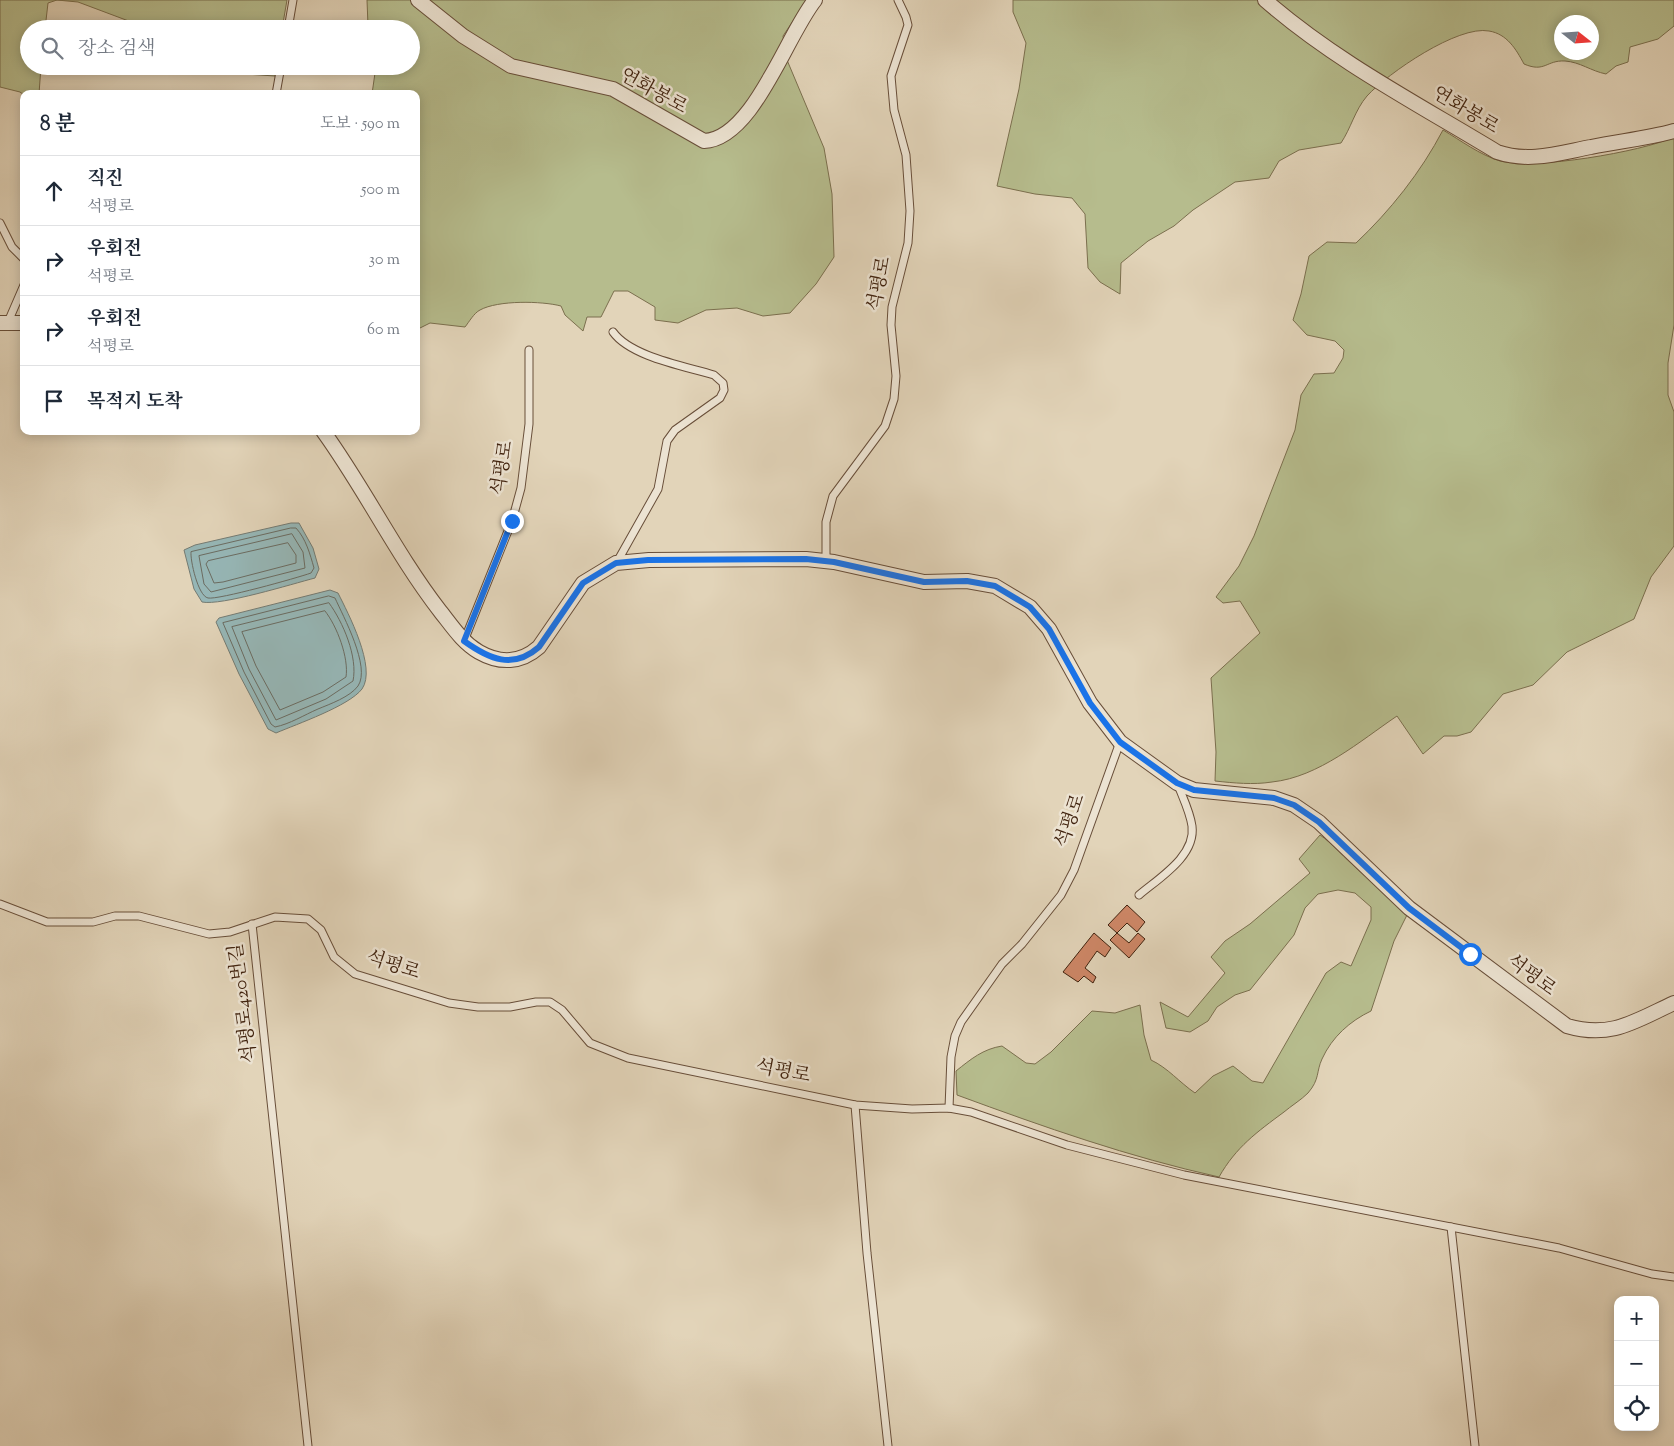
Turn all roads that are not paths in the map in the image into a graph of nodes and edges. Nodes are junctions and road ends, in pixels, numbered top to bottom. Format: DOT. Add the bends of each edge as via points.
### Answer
graph roads {
  1 [pos="293,0"];
  2 [pos="418,0"];
  3 [pos="815,0"];
  4 [pos="898,0"];
  5 [pos="1266,0"];
  6 [pos="290,20"];
  7 [pos="279,75"];
  8 [pos="277,90"];
  9 [pos="1674,131"];
  10 [pos="0,223"];
  11 [pos="20,255"];
  12 [pos="20,292"];
  13 [pos="4,322"];
  14 [pos="20,323"];
  15 [pos="613,332"];
  16 [pos="529,350"];
  17 [pos="326,435"];
  18 [pos="826,561"];
  19 [pos="616,563"];
  20 [pos="464,641"];
  21 [pos="1120,742"];
  22 [pos="1177,783"];
  23 [pos="1139,895"];
  24 [pos="0,904"];
  25 [pos="252,924"];
  26 [pos="1674,1003"];
  27 [pos="855,1105"];
  28 [pos="950,1108"];
  29 [pos="1451,1227"];
  30 [pos="1674,1276"];
  31 [pos="308,1446"];
  32 [pos="888,1446"];
  33 [pos="1475,1446"];
  1 -- 6 [label="lane"];
  2 -- 3 [label="street, 연화봉로" via="463,36 511,66 613,89 704,141 715,141 728,134 748,113"];
  4 -- 18 [label="lane, 석평로" via="908,25 891,76 894,110 906,155 910,226 892,307 894,399 885,426 833,496 826,522"];
  5 -- 9 [label="street, 연화봉로" via="1372,79 1511,157 1550,155 1642,140"];
  7 -- 8 [label="lane"];
  10 -- 11 [label="lane" via="12,247"];
  12 -- 13 [label="lane"];
  13 -- 14 [label="street"];
  15 -- 19 [label="lane, 석평로" via="633,348 714,375 723,382 724,390 720,398 675,430 667,441 658,489"];
  16 -- 20 [label="lane, 석평로" via="528,424 521,488 512,521"];
  17 -- 20 [label="street, 석평로" via="418,582"];
  18 -- 19 [label="street, 석평로" via="658,560"];
  18 -- 21 [label="street, 석평로" via="924,582 967,581 995,586 1013,595 1030,607 1049,629 1090,703"];
  19 -- 20 [label="street, 석평로" via="583,583 539,647 529,656 514,661 496,659 480,653"];
  21 -- 22 [label="street, 석평로"];
  21 -- 28 [label="lane, 석평로" via="1074,870 1061,895 1002,964 960,1022 951,1057"];
  22 -- 23 [label="lane" via="1192,827 1191,843 1183,856"];
  22 -- 26 [label="street, 석평로" via="1194,790 1274,798 1294,805 1319,822 1409,908 1567,1026 1587,1032 1607,1031"];
  24 -- 25 [label="lane, 석평로420번길" via="47,922 86,922 115,916 139,916 209,934 230,932"];
  25 -- 27 [label="lane, 석평로" via="275,917 308,919 322,930 334,957 342,965 376,982 478,1007 550,1002 562,1010 590,1043 608,1052"];
  25 -- 31 [label="lane, 석평로420번길"];
  27 -- 28 [label="lane, 석평로"];
  27 -- 32 [label="lane"];
  28 -- 29 [label="lane" via="990,1117 1067,1145 1176,1173"];
  29 -- 30 [label="lane" via="1559,1248 1652,1274"];
  29 -- 33 [label="lane"];
}
